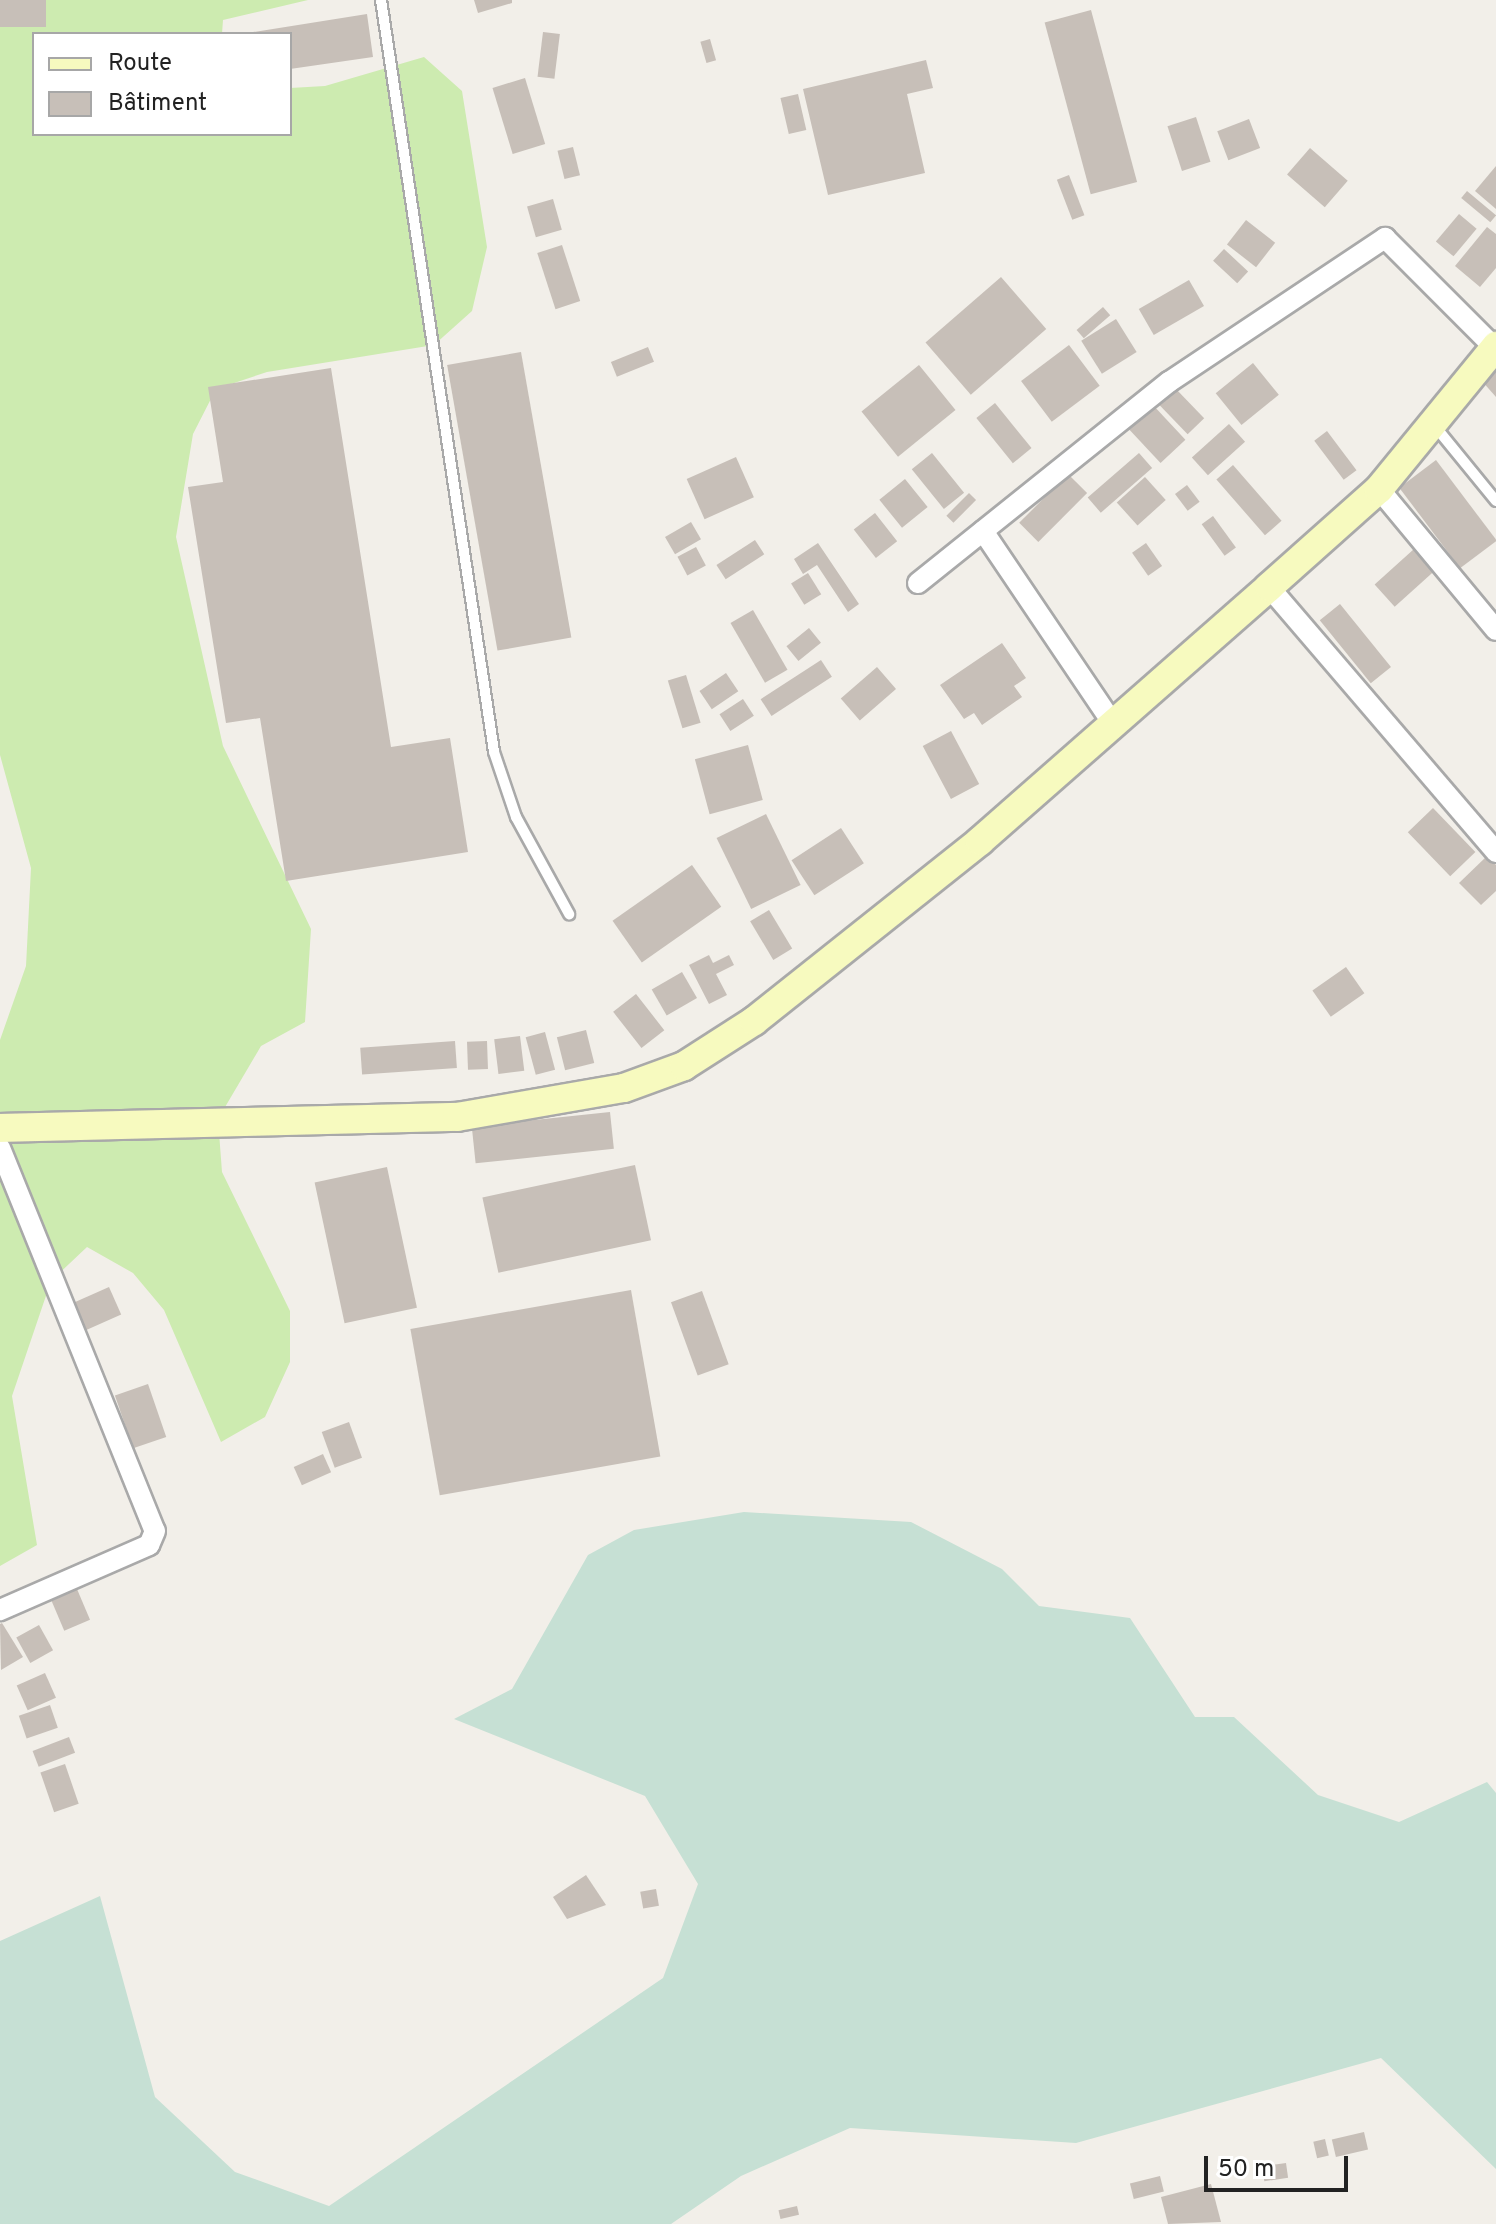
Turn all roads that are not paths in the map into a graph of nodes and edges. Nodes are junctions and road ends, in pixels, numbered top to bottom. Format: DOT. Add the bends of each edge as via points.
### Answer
graph roads {
  1 [pos="381,0"];
  2 [pos="1496,347"];
  3 [pos="1432,424"];
  4 [pos="1379,489"];
  5 [pos="1496,501"];
  6 [pos="983,531"];
  7 [pos="918,583"];
  8 [pos="1269,587"];
  9 [pos="1496,630"];
  10 [pos="1113,724"];
  11 [pos="1496,852"];
  12 [pos="569,914"];
  13 [pos="0,1128"];
  14 [pos="0,1148"];
  15 [pos="3,1601"];
  1 -- 12 [label="lane" via="491,740 503,788"];
  2 -- 3 [label="main road"];
  2 -- 6 [label="street" via="1385,238 1169,382"];
  3 -- 4 [label="main road"];
  3 -- 5 [label="lane"];
  4 -- 8 [label="main road"];
  4 -- 9 [label="street"];
  6 -- 7 [label="street"];
  6 -- 10 [label="street"];
  8 -- 10 [label="main road"];
  8 -- 11 [label="street"];
  10 -- 13 [label="main road" via="754,1021 684,1066 639,1083 457,1117 264,1127"];
  14 -- 15 [label="street" via="155,1531 149,1545"];
}
